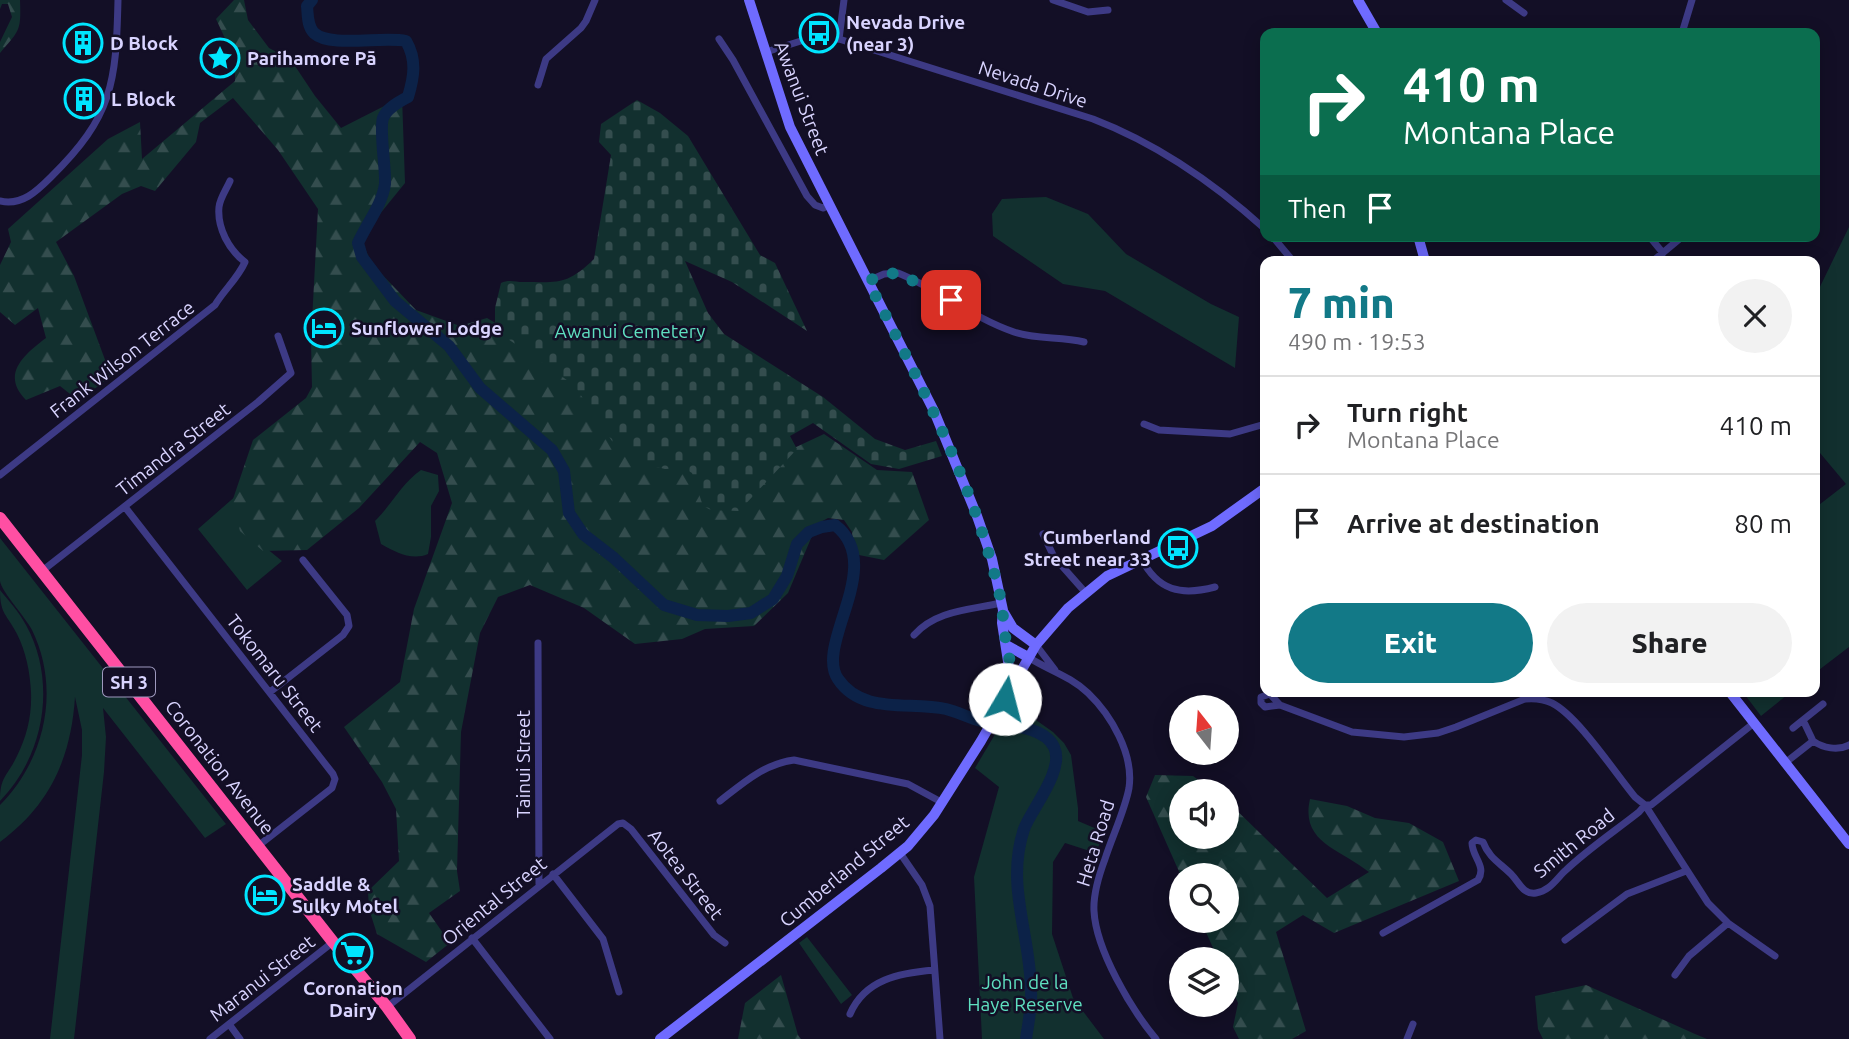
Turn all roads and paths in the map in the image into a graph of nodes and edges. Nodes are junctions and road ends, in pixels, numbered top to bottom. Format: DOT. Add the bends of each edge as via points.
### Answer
graph roads {
  1 [pos="118,0"];
  2 [pos="595,0"];
  3 [pos="749,0"];
  4 [pos="844,0"];
  5 [pos="1053,0"];
  6 [pos="1358,0"];
  7 [pos="1506,0"];
  8 [pos="1692,0"];
  9 [pos="1108,10"];
  10 [pos="1524,13"];
  11 [pos="1374,28"];
  12 [pos="1684,28"];
  13 [pos="719,39"];
  14 [pos="839,39"];
  15 [pos="766,52"];
  16 [pos="538,85"];
  17 [pos="230,181"];
  18 [pos="0,201"];
  19 [pos="829,205"];
  20 [pos="1260,225"];
  21 [pos="1277,242"];
  22 [pos="1654,242"];
  23 [pos="1676,242"];
  24 [pos="1663,253"];
  25 [pos="1289,256"];
  26 [pos="1659,256"];
  27 [pos="868,281"];
  28 [pos="278,336"];
  29 [pos="1084,342"];
  30 [pos="1144,424"];
  31 [pos="1260,425"];
  32 [pos="0,475"];
  33 [pos="1260,492"];
  34 [pos="125,507"];
  35 [pos="0,518"];
  36 [pos="1043,534"];
  37 [pos="1142,558"];
  38 [pos="303,560"];
  39 [pos="42,571"];
  40 [pos="1215,587"];
  41 [pos="1085,592"];
  42 [pos="1002,607"];
  43 [pos="915,635"];
  44 [pos="538,643"];
  45 [pos="1006,645"];
  46 [pos="1036,645"];
  47 [pos="1028,657"];
  48 [pos="1055,670"];
  49 [pos="1012,687"];
  50 [pos="270,692"];
  51 [pos="1734,697"];
  52 [pos="1823,704"];
  53 [pos="1280,705"];
  54 [pos="1803,720"];
  55 [pos="1754,723"];
  56 [pos="1793,728"];
  57 [pos="1813,741"];
  58 [pos="1849,745"];
  59 [pos="1785,763"];
  60 [pos="720,801"];
  61 [pos="943,803"];
  62 [pos="1645,805"];
  63 [pos="623,823"];
  64 [pos="1849,844"];
  65 [pos="258,846"];
  66 [pos="900,853"];
  67 [pos="1686,871"];
  68 [pos="553,874"];
  69 [pos="539,884"];
  70 [pos="1728,923"];
  71 [pos="1383,933"];
  72 [pos="472,938"];
  73 [pos="1566,940"];
  74 [pos="333,942"];
  75 [pos="725,943"];
  76 [pos="1775,956"];
  77 [pos="934,970"];
  78 [pos="1675,975"];
  79 [pos="619,992"];
  80 [pos="387,1007"];
  81 [pos="850,1014"];
  82 [pos="229,1024"];
  83 [pos="1413,1024"];
  84 [pos="210,1039"];
  85 [pos="240,1039"];
  86 [pos="410,1039"];
  87 [pos="551,1039"];
  88 [pos="660,1039"];
  89 [pos="940,1039"];
  90 [pos="1156,1039"];
  91 [pos="1407,1039"];
  1 -- 18 [label="street" via="117,58 94,127 37,191 18,201"];
  2 -- 16 [label="street" via="581,28 545,59"];
  3 -- 15 [label="street, Awanui Street"];
  4 -- 14 [label="street"];
  5 -- 9 [label="street" via="1088,12"];
  6 -- 11 [label="street"];
  7 -- 10 [label="street"];
  8 -- 12 [label="street"];
  13 -- 19 [label="street, Awanui Street" via="807,196 815,205"];
  14 -- 15 [label="street, Nevada Drive" via="804,40"];
  14 -- 20 [label="street, Nevada Drive" via="1114,127 1187,166"];
  15 -- 19 [label="street, Awanui Street" via="790,127"];
  17 -- 32 [label="street, Frank Wilson Terrace" via="219,210 228,244 245,262 240,273 206,313"];
  19 -- 27 [label="street, Awanui Street"];
  21 -- 25 [label="street"];
  22 -- 24 [label="street"];
  23 -- 24 [label="street"];
  24 -- 26 [label="street"];
  27 -- 29 [label="street" via="898,273 1017,333"];
  27 -- 42 [label="street, Awanui Street" via="942,428 985,538"];
  28 -- 34 [label="street, Timandra Street" via="291,373"];
  30 -- 31 [label="street" via="1159,430 1230,433"];
  33 -- 37 [label="street, Cumberland Street" via="1212,526"];
  34 -- 39 [label="street, Timandra Street"];
  34 -- 50 [label="street, Tokomaru Street"];
  35 -- 39 [label="highway, Coronation Avenue / SH 3"];
  36 -- 41 [label="street" via="1054,557"];
  37 -- 40 [label="street" via="1156,579 1168,587 1189,592"];
  37 -- 41 [label="street, Cumberland Street"];
  38 -- 50 [label="street" via="347,615 349,626"];
  39 -- 65 [label="highway, Coronation Avenue / SH 3"];
  41 -- 46 [label="street, Cumberland Street"];
  42 -- 43 [label="street" via="938,617"];
  42 -- 45 [label="street, Awanui Street"];
  42 -- 46 [label="street, Awanui Street" via="1013,628"];
  44 -- 69 [label="street, Tainui Street"];
  45 -- 47 [label="street"];
  45 -- 49 [label="street, Awanui Street"];
  46 -- 47 [label="street, Cumberland Street"];
  46 -- 48 [label="street, Heta Road"];
  47 -- 48 [label="street, Heta Road"];
  47 -- 49 [label="street, Cumberland Street"];
  48 -- 90 [label="street, Heta Road" via="1100,706 1128,760 1129,787 1097,882 1094,911 1117,979"];
  49 -- 61 [label="street, Cumberland Street"];
  50 -- 65 [label="street, Tokomaru Street" via="335,779 332,788"];
  51 -- 55 [label="street"];
  52 -- 54 [label="street"];
  53 -- 62 [label="street" via="1352,732 1404,737 1438,733 1517,701 1544,700 1569,715"];
  54 -- 56 [label="street"];
  54 -- 57 [label="street"];
  55 -- 59 [label="street"];
  55 -- 62 [label="street, Smith Road" via="1651,805"];
  57 -- 58 [label="street" via="1821,746"];
  57 -- 59 [label="street"];
  59 -- 64 [label="street"];
  60 -- 61 [label="street" via="754,774 794,760 908,784"];
  61 -- 66 [label="street, Cumberland Street"];
  62 -- 67 [label="street"];
  62 -- 71 [label="street, Smith Road" via="1553,884 1535,893 1523,888 1476,839 1471,848 1481,866 1478,880"];
  63 -- 68 [label="street, Oriental Street"];
  63 -- 75 [label="street, Aotea Street"];
  65 -- 74 [label="highway, Coronation Avenue / SH 3"];
  66 -- 77 [label="street" via="927,897"];
  66 -- 88 [label="street, Cumberland Street"];
  67 -- 70 [label="street" via="1707,904"];
  67 -- 73 [label="street" via="1627,894"];
  68 -- 69 [label="street, Oriental Street"];
  68 -- 79 [label="street" via="604,939"];
  69 -- 72 [label="street, Oriental Street"];
  70 -- 76 [label="street"];
  70 -- 78 [label="street" via="1689,956"];
  72 -- 80 [label="street, Oriental Street"];
  72 -- 87 [label="street"];
  74 -- 80 [label="highway, Coronation Avenue / SH 3"];
  74 -- 82 [label="street, Maranui Street"];
  77 -- 81 [label="street" via="883,980 856,1002"];
  77 -- 89 [label="street"];
  80 -- 86 [label="highway, Coronation Avenue / SH 3"];
  82 -- 84 [label="street, Maranui Street"];
  82 -- 85 [label="street"];
  83 -- 91 [label="street"];
}
